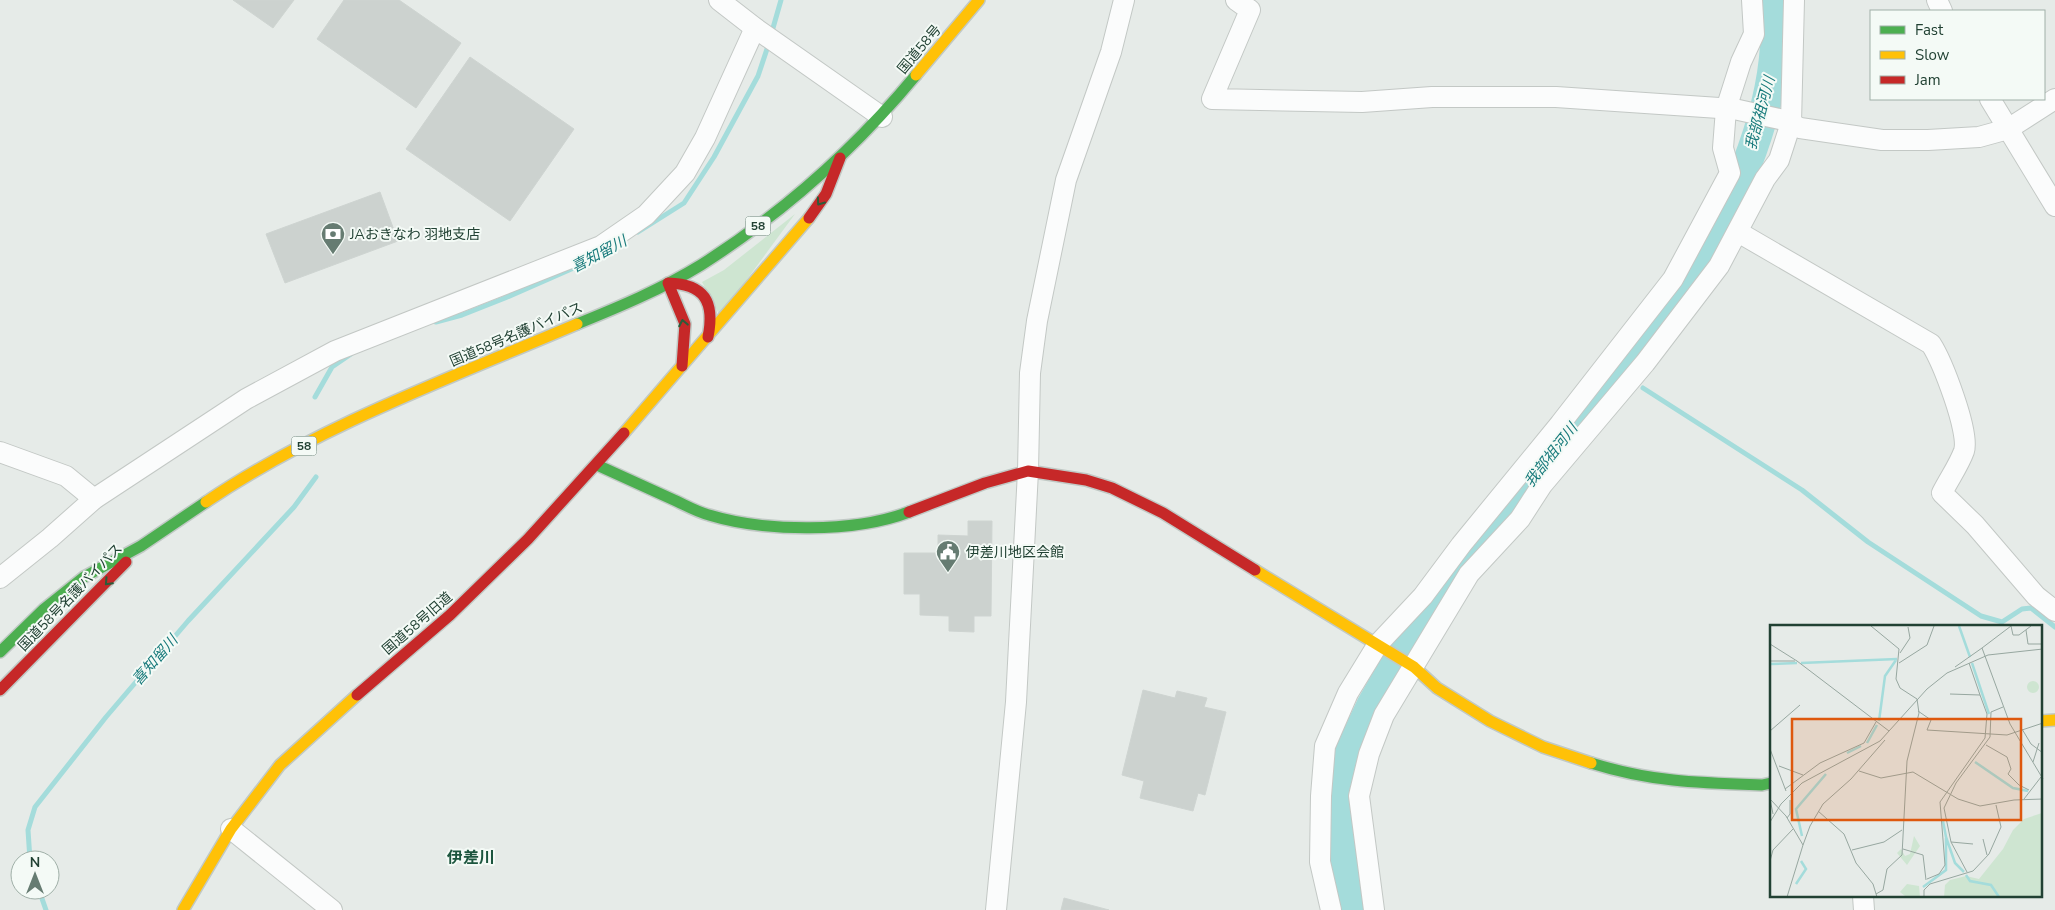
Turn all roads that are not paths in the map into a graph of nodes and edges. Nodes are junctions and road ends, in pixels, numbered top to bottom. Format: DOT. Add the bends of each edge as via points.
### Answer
graph roads {
  1 [pos="719,0"];
  2 [pos="979,0"];
  3 [pos="1124,0"];
  4 [pos="1236,0"];
  5 [pos="1752,0"];
  6 [pos="1794,0"];
  7 [pos="758,30"];
  8 [pos="2055,99"];
  9 [pos="1991,100"];
  10 [pos="1730,109"];
  11 [pos="882,117"];
  12 [pos="1788,122"];
  13 [pos="2008,129"];
  14 [pos="840,158"];
  15 [pos="2055,206"];
  16 [pos="1738,232"];
  17 [pos="668,283"];
  18 [pos="708,337"];
  19 [pos="682,366"];
  20 [pos="0,452"];
  21 [pos="597,464"];
  22 [pos="1028,471"];
  23 [pos="94,499"];
  24 [pos="141,546"];
  25 [pos="0,578"];
  26 [pos="2055,611"];
  27 [pos="1382,647"];
  28 [pos="0,652"];
  29 [pos="1412,666"];
  30 [pos="0,690"];
  31 [pos="2055,720"];
  32 [pos="2042,721"];
  33 [pos="1770,783"];
  34 [pos="231,830"];
  35 [pos="182,910"];
  36 [pos="332,910"];
  37 [pos="996,910"];
  38 [pos="1331,910"];
  39 [pos="1374,910"];
  1 -- 7 [label="street"];
  2 -- 11 [label="main road, 国道58号 / 58"];
  3 -- 22 [label="street" via="1111,52 1066,180 1037,321 1030,373"];
  4 -- 10 [label="street" via="1250,10 1212,99 1362,102 1432,97 1556,97"];
  5 -- 10 [label="street" via="1754,34 1741,62"];
  6 -- 12 [label="street"];
  7 -- 11 [label="street"];
  7 -- 23 [label="street" via="706,138 685,172 646,215 601,246 570,260 336,351 217,417"];
  8 -- 13 [label="street"];
  9 -- 13 [label="street"];
  10 -- 12 [label="street"];
  10 -- 27 [label="street" via="1723,148 1730,172 1672,280"];
  11 -- 14 [label="main road, 国道58号名護バイパス / 58"];
  12 -- 13 [label="street" via="1800,128 1882,140 1979,137"];
  12 -- 16 [label="street" via="1779,160 1765,179"];
  13 -- 15 [label="street"];
  14 -- 17 [label="main road, 国道58号名護バイパス / 58" via="792,201 747,234"];
  14 -- 18 [label="main road, 国道58号旧道, one-way" via="826,194 811,216"];
  16 -- 26 [label="street" via="1931,344 1940,358 1954,402 1962,428 1964,450 1942,493 1976,525 2036,596"];
  16 -- 29 [label="street" via="1719,266 1645,363 1542,485 1520,519 1469,574"];
  17 -- 18 [label="main road" via="692,285 704,294 712,312"];
  19 -- 17 [label="main road, one-way" via="685,324"];
  17 -- 24 [label="main road, 国道58号名護バイパス / 58" via="626,304 408,396 290,452 221,492"];
  18 -- 19 [label="main road, 国道58号旧道"];
  19 -- 21 [label="main road, 国道58号旧道"];
  20 -- 23 [label="street" via="66,476"];
  21 -- 22 [label="main road" via="708,515 749,524 796,528 890,518"];
  21 -- 34 [label="main road, 国道58号旧道" via="486,582 287,759"];
  22 -- 27 [label="main road" via="1086,480 1112,488 1163,512"];
  22 -- 37 [label="street" via="1016,702"];
  23 -- 25 [label="street"];
  24 -- 28 [label="main road, 国道58号名護バイパス / 58" via="84,577 44,609"];
  24 -- 30 [label="main road, 国道58号名護バイパス / 58, one-way"];
  27 -- 29 [label="main road"];
  27 -- 38 [label="street" via="1348,693 1325,746 1320,862"];
  29 -- 33 [label="main road" via="1424,680 1487,721 1576,760 1686,783"];
  29 -- 39 [label="street" via="1384,715 1369,754 1359,796"];
  31 -- 32 [label="main road"];
  34 -- 35 [label="main road, 国道58号旧道"];
  34 -- 36 [label="street"];
}
